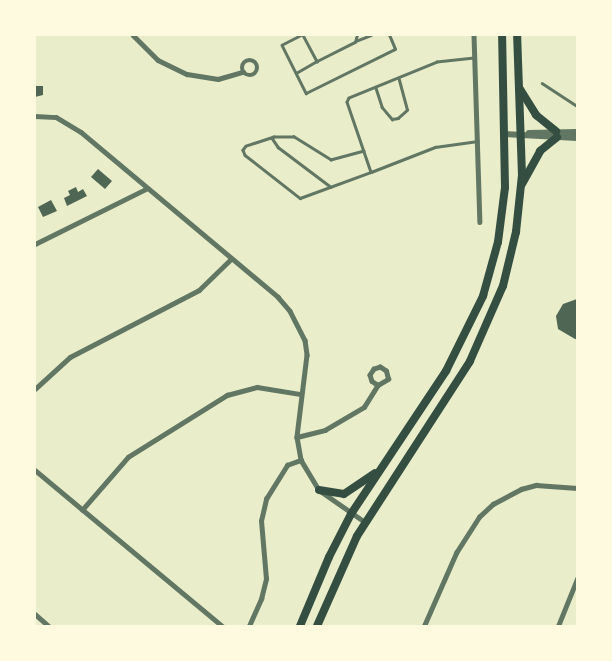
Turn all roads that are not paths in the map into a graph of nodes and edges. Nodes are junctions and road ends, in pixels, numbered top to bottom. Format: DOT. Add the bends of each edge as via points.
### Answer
graph roads {
  1 [pos="133,35"];
  2 [pos="303,35"];
  3 [pos="357,35"];
  4 [pos="371,35"];
  5 [pos="389,35"];
  6 [pos="474,35"];
  7 [pos="502,35"];
  8 [pos="517,35"];
  9 [pos="355,42"];
  10 [pos="474,58"];
  11 [pos="317,61"];
  12 [pos="243,72"];
  13 [pos="296,73"];
  14 [pos="399,80"];
  15 [pos="542,82"];
  16 [pos="519,87"];
  17 [pos="376,88"];
  18 [pos="577,106"];
  19 [pos="35,116"];
  20 [pos="577,132"];
  21 [pos="505,134"];
  22 [pos="522,134"];
  23 [pos="557,134"];
  24 [pos="272,138"];
  25 [pos="577,138"];
  26 [pos="478,141"];
  27 [pos="364,151"];
  28 [pos="371,172"];
  29 [pos="521,185"];
  30 [pos="331,187"];
  31 [pos="146,189"];
  32 [pos="480,222"];
  33 [pos="35,244"];
  34 [pos="231,259"];
  35 [pos="378,385"];
  36 [pos="35,389"];
  37 [pos="300,394"];
  38 [pos="297,437"];
  39 [pos="301,460"];
  40 [pos="380,469"];
  41 [pos="35,470"];
  42 [pos="577,488"];
  43 [pos="320,490"];
  44 [pos="82,510"];
  45 [pos="351,514"];
  46 [pos="365,522"];
  47 [pos="577,579"];
  48 [pos="35,614"];
  49 [pos="49,626"];
  50 [pos="222,626"];
  51 [pos="249,626"];
  52 [pos="300,626"];
  53 [pos="317,626"];
  54 [pos="424,626"];
  55 [pos="558,626"];
  1 -- 12 [label="street" via="158,60 187,74 218,79"];
  2 -- 11 [label="lane"];
  2 -- 13 [label="lane" via="282,45"];
  3 -- 9 [label="lane"];
  4 -- 9 [label="lane"];
  5 -- 13 [label="lane" via="395,49 306,93"];
  6 -- 10 [label="street"];
  7 -- 21 [label="highway"];
  8 -- 16 [label="highway"];
  9 -- 11 [label="lane"];
  10 -- 14 [label="lane" via="438,62"];
  10 -- 26 [label="street"];
  11 -- 13 [label="lane"];
  14 -- 17 [label="lane"];
  14 -- 17 [label="lane" via="407,110 398,118 392,119 382,107"];
  15 -- 18 [label="lane"];
  16 -- 22 [label="highway"];
  16 -- 23 [label="highway" via="536,115"];
  17 -- 27 [label="lane" via="349,98 347,102"];
  19 -- 31 [label="street" via="49,115 71,124"];
  20 -- 23 [label="street"];
  21 -- 22 [label="street"];
  21 -- 40 [label="highway" via="502,215 483,296 446,371"];
  22 -- 23 [label="street"];
  22 -- 29 [label="highway"];
  23 -- 25 [label="street"];
  23 -- 29 [label="highway" via="540,151"];
  24 -- 27 [label="lane" via="294,137 331,160"];
  24 -- 30 [label="lane" via="278,147"];
  24 -- 30 [label="lane" via="246,146 245,155 300,198"];
  26 -- 28 [label="lane" via="435,147"];
  26 -- 32 [label="street"];
  27 -- 28 [label="lane"];
  28 -- 30 [label="lane"];
  29 -- 46 [label="highway" via="510,259 483,337 456,385"];
  31 -- 33 [label="street"];
  31 -- 34 [label="street"];
  34 -- 36 [label="street" via="199,290 70,356"];
  34 -- 37 [label="street" via="278,297 298,324 307,355 306,377"];
  35 -- 35 [label="street" via="384,384 388,377 380,367 370,375"];
  35 -- 38 [label="street" via="370,401 352,415 325,430"];
  37 -- 38 [label="street"];
  37 -- 44 [label="street" via="257,387 227,395 128,457"];
  38 -- 39 [label="street"];
  39 -- 43 [label="street"];
  39 -- 51 [label="street" via="287,465 266,499 261,521 266,579"];
  40 -- 43 [label="highway" via="344,494"];
  40 -- 45 [label="highway"];
  41 -- 44 [label="street"];
  42 -- 54 [label="street" via="552,484 521,489 486,510 468,532 449,566"];
  43 -- 45 [label="street"];
  44 -- 50 [label="street"];
  45 -- 46 [label="street"];
  45 -- 52 [label="highway"];
  46 -- 53 [label="highway"];
  47 -- 55 [label="street"];
  48 -- 49 [label="street"];
}
